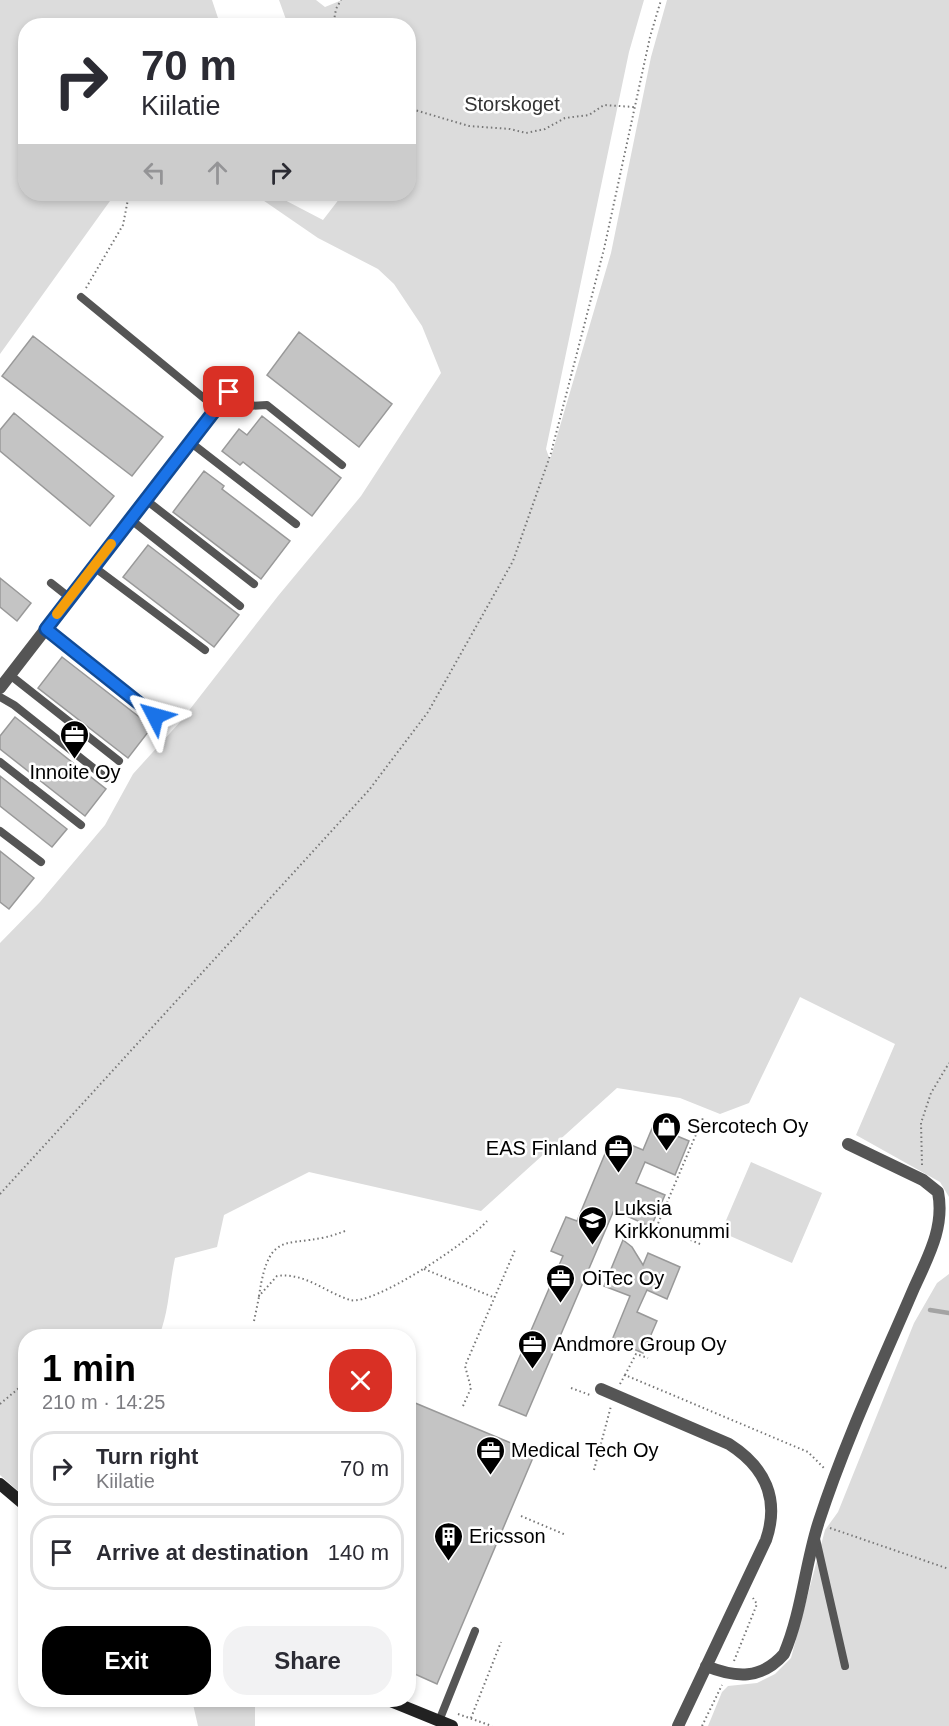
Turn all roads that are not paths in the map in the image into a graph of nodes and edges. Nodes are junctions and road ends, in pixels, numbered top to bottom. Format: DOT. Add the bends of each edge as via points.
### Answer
graph roads {
  1 [pos="81,297"];
  2 [pos="229,392"];
  3 [pos="216,408"];
  4 [pos="190,441"];
  5 [pos="342,465"];
  6 [pos="146,500"];
  7 [pos="130,519"];
  8 [pos="296,524"];
  9 [pos="94,567"];
  10 [pos="51,583"];
  11 [pos="254,584"];
  12 [pos="70,598"];
  13 [pos="240,606"];
  14 [pos="46,629"];
  15 [pos="205,650"];
  16 [pos="10,675"];
  17 [pos="0,688"];
  18 [pos="0,697"];
  19 [pos="155,716"];
  20 [pos="119,761"];
  21 [pos="0,762"];
  22 [pos="106,778"];
  23 [pos="81,825"];
  24 [pos="0,831"];
  25 [pos="40,862"];
  26 [pos="848,1144"];
  27 [pos="599,1394"];
  28 [pos="0,1484"];
  29 [pos="18,1499"];
  30 [pos="815,1538"];
  31 [pos="475,1631"];
  32 [pos="706,1666"];
  33 [pos="845,1666"];
  34 [pos="403,1707"];
  35 [pos="432,1721"];
  36 [pos="452,1726"];
  37 [pos="678,1726"];
  1 -- 3 [label="lane"];
  2 -- 3 [label="street"];
  2 -- 5 [label="lane" via="247,406 267,405"];
  3 -- 4 [label="street"];
  4 -- 6 [label="street"];
  4 -- 8 [label="lane"];
  6 -- 7 [label="street"];
  6 -- 11 [label="lane"];
  7 -- 9 [label="street"];
  7 -- 13 [label="lane"];
  9 -- 12 [label="street"];
  9 -- 15 [label="lane"];
  10 -- 12 [label="lane"];
  12 -- 14 [label="street"];
  14 -- 16 [label="street"];
  14 -- 19 [label="lane"];
  16 -- 17 [label="street"];
  16 -- 20 [label="lane"];
  18 -- 22 [label="lane"];
  21 -- 23 [label="lane"];
  24 -- 25 [label="lane"];
  26 -- 30 [label="street" via="923,1180 938,1192 941,1208 936,1239 862,1407"];
  27 -- 32 [label="street" via="729,1444 757,1467 770,1495 771,1521 766,1540"];
  28 -- 29 [label="street"];
  30 -- 32 [label="street" via="784,1654 759,1673 728,1674"];
  30 -- 33 [label="lane"];
  31 -- 35 [label="lane"];
  32 -- 37 [label="street"];
  34 -- 35 [label="street"];
  35 -- 36 [label="street"];
}
